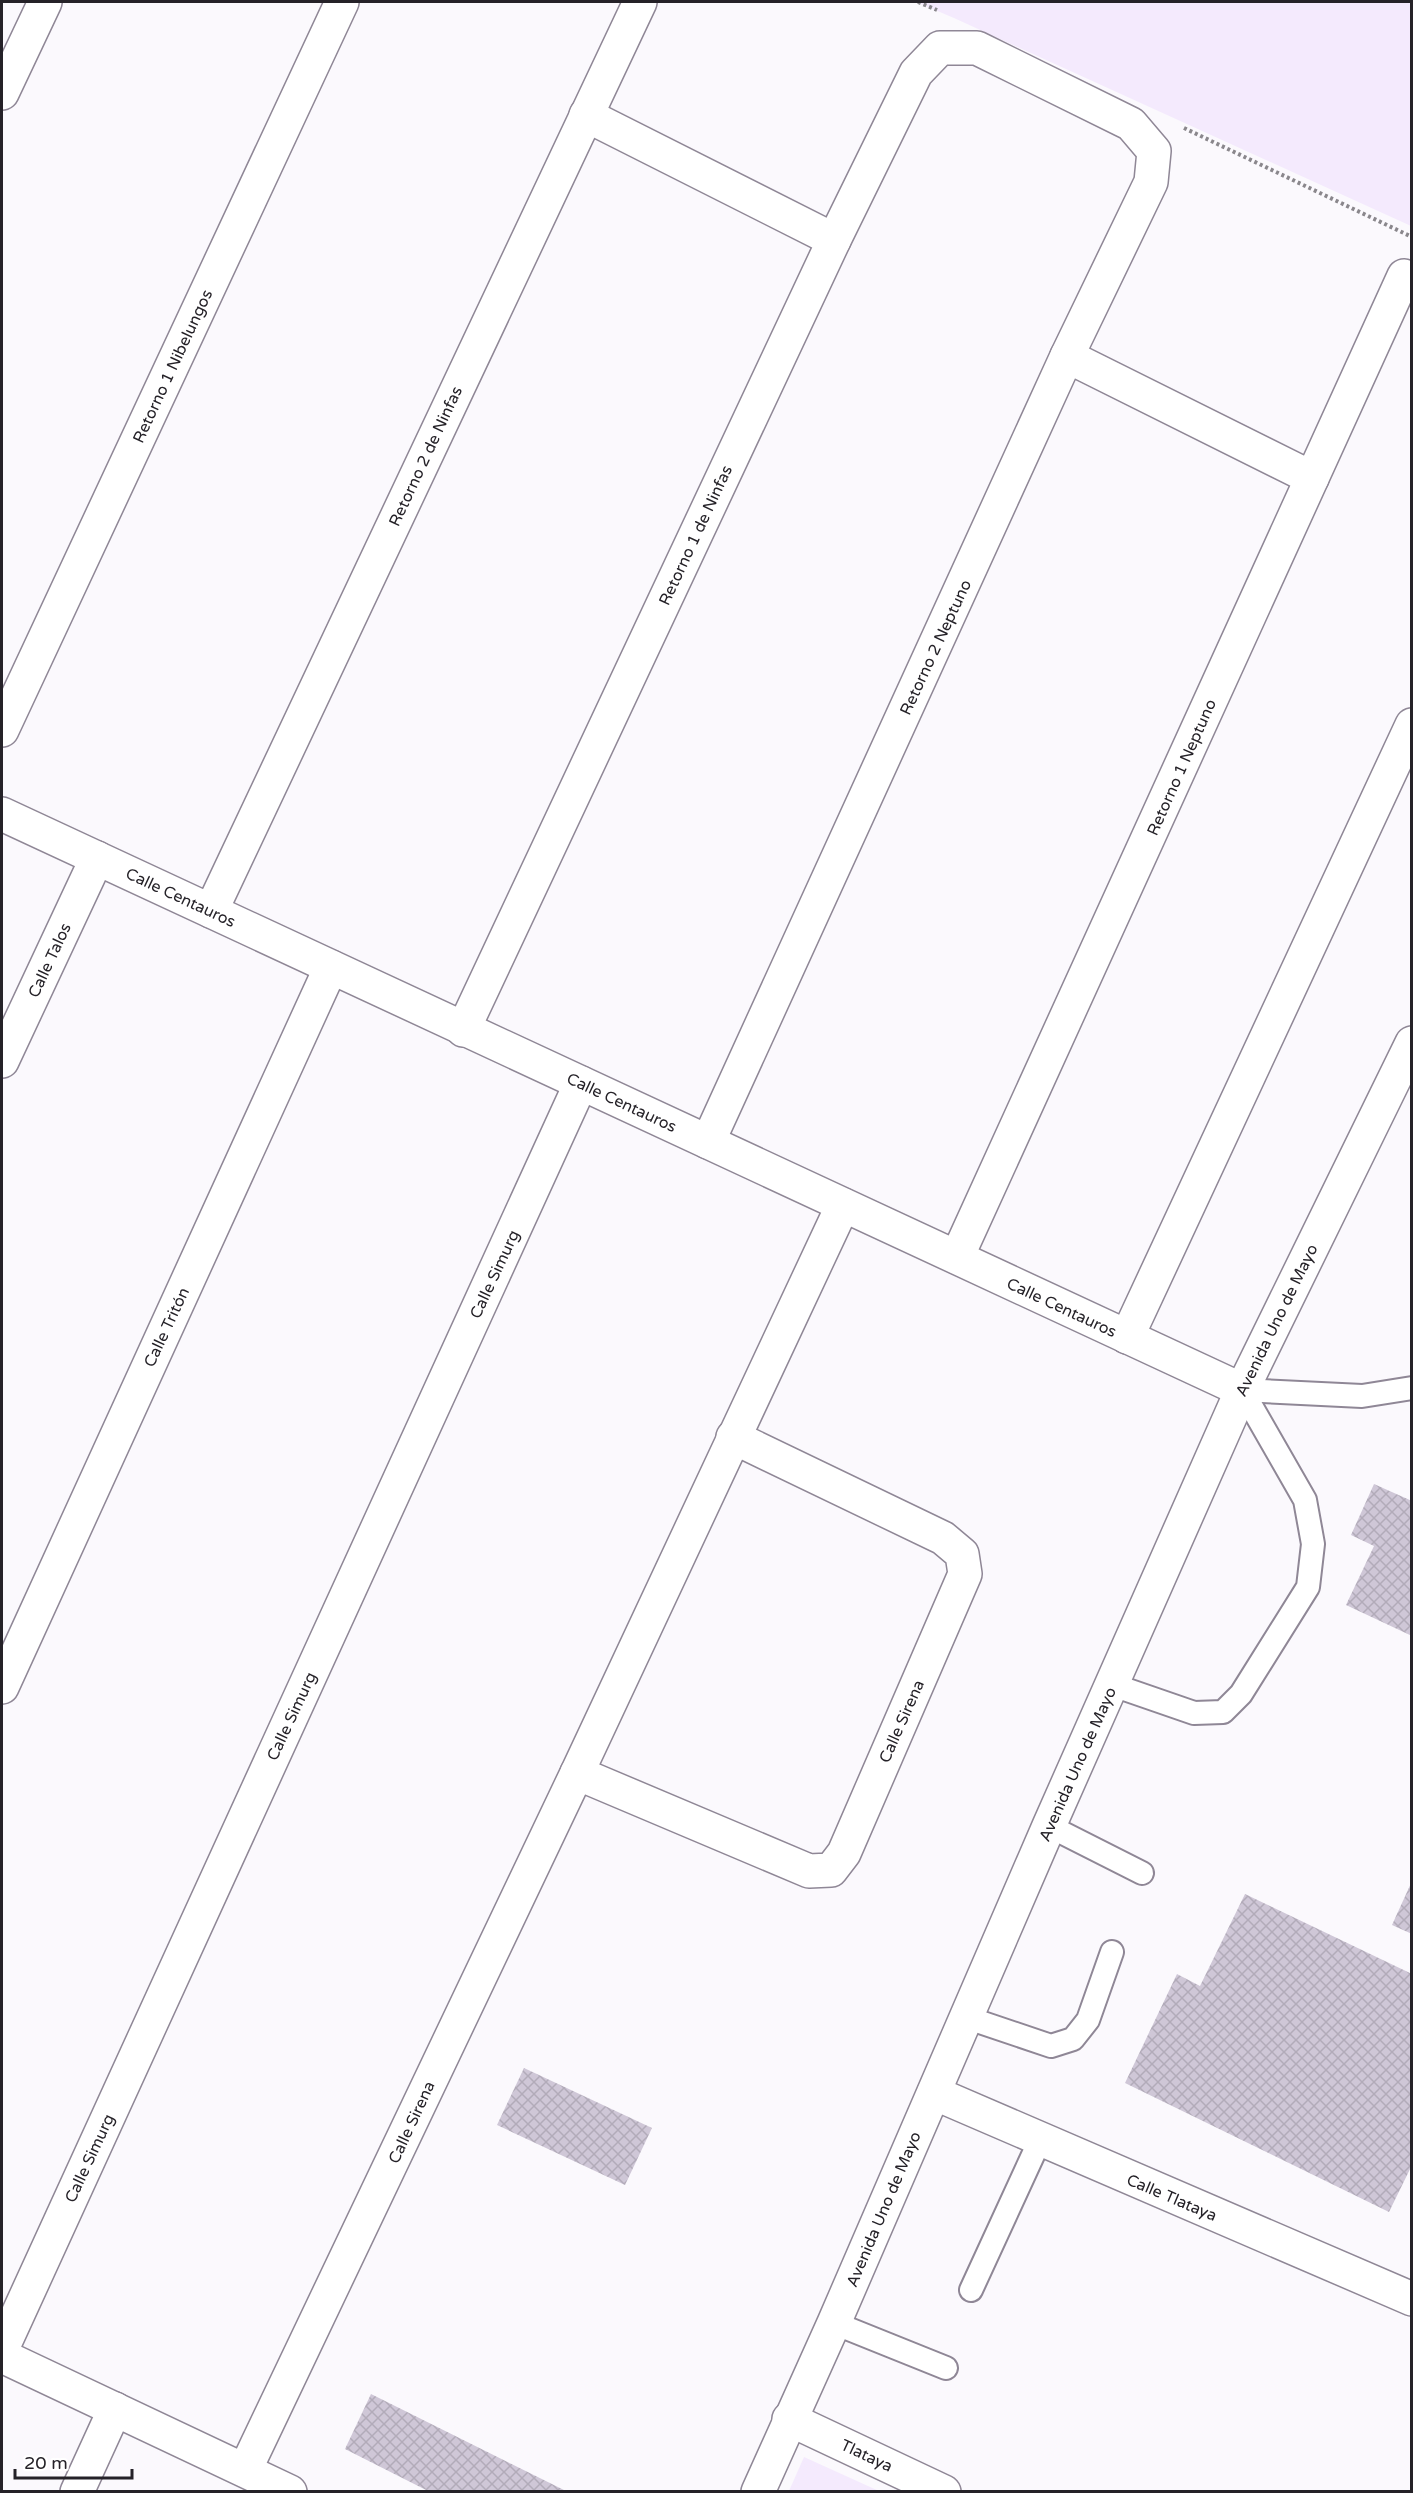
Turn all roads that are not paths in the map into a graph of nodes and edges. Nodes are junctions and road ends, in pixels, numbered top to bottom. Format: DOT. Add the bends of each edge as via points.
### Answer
graph roads {
  1 [pos="45,2"];
  2 [pos="342,2"];
  3 [pos="640,2"];
  4 [pos="2,93"];
  5 [pos="586,115"];
  6 [pos="1154,151"];
  7 [pos="834,240"];
  8 [pos="1404,276"];
  9 [pos="1068,356"];
  10 [pos="1312,478"];
  11 [pos="1412,725"];
  12 [pos="2,730"];
  13 [pos="2,814"];
  14 [pos="97,858"];
  15 [pos="211,911"];
  16 [pos="331,967"];
  17 [pos="463,1030"];
  18 [pos="1412,1043"];
  19 [pos="2,1061"];
  20 [pos="581,1083"];
  21 [pos="708,1142"];
  22 [pos="843,1205"];
  23 [pos="957,1257"];
  24 [pos="1127,1337"];
  25 [pos="1412,1388"];
  26 [pos="1242,1390"];
  27 [pos="733,1437"];
  28 [pos="1113,1685"];
  29 [pos="2,1688"];
  30 [pos="578,1773"];
  31 [pos="1048,1826"];
  32 [pos="1142,1874"];
  33 [pos="1112,1952"];
  34 [pos="966,2017"];
  35 [pos="934,2093"];
  36 [pos="1040,2140"];
  37 [pos="972,2290"];
  38 [pos="1412,2299"];
  39 [pos="834,2323"];
  40 [pos="2,2349"];
  41 [pos="2,2356"];
  42 [pos="946,2368"];
  43 [pos="115,2409"];
  44 [pos="789,2419"];
  45 [pos="245,2470"];
  46 [pos="76,2492"];
  47 [pos="290,2492"];
  48 [pos="758,2492"];
  49 [pos="944,2492"];
  1 -- 4 [label="street"];
  2 -- 12 [label="street, Retorno 1 Nibelungos"];
  3 -- 5 [label="street, Retorno 2 de Ninfas"];
  5 -- 7 [label="street"];
  5 -- 15 [label="street, Retorno 2 de Ninfas"];
  6 -- 7 [label="street, Retorno 1 de Ninfas" via="1131,124 977,48 940,48 916,73"];
  6 -- 9 [label="street, Retorno 2 Neptuno" via="1151,182"];
  7 -- 17 [label="street, Retorno 1 de Ninfas"];
  8 -- 10 [label="street, Retorno 1 Neptuno"];
  9 -- 10 [label="street"];
  9 -- 21 [label="street, Retorno 2 Neptuno"];
  10 -- 23 [label="street, Retorno 1 Neptuno"];
  11 -- 24 [label="street"];
  13 -- 14 [label="street, Calle Centauros"];
  14 -- 15 [label="street, Calle Centauros"];
  14 -- 19 [label="street, Calle Talos"];
  15 -- 16 [label="street, Calle Centauros"];
  16 -- 17 [label="street, Calle Centauros"];
  16 -- 29 [label="street, Calle Tritón"];
  17 -- 20 [label="street, Calle Centauros"];
  18 -- 26 [label="street, Avenida Uno de Mayo"];
  20 -- 21 [label="street, Calle Centauros"];
  20 -- 40 [label="street, Calle Simurg"];
  21 -- 22 [label="street, Calle Centauros"];
  22 -- 23 [label="street, Calle Centauros"];
  22 -- 27 [label="street, Calle Sirena"];
  23 -- 24 [label="street, Calle Centauros"];
  24 -- 26 [label="street, Calle Centauros"];
  25 -- 26 [label="lane" via="1362,1396"];
  26 -- 28 [label="street, Avenida Uno de Mayo"];
  26 -- 28 [label="lane" via="1305,1500 1313,1544 1308,1587 1241,1694 1223,1712 1194,1713"];
  27 -- 30 [label="street, Calle Sirena"];
  27 -- 30 [label="street, Calle Sirena" via="943,1538 962,1554 965,1574 844,1853 831,1870 809,1871"];
  28 -- 31 [label="street, Avenida Uno de Mayo"];
  30 -- 45 [label="street, Calle Sirena"];
  31 -- 32 [label="lane"];
  31 -- 34 [label="street, Avenida Uno de Mayo"];
  33 -- 34 [label="lane" via="1088,2020 1073,2039 1051,2046"];
  34 -- 35 [label="street, Avenida Uno de Mayo"];
  35 -- 36 [label="street, Calle Tlataya"];
  35 -- 39 [label="street, Avenida Uno de Mayo"];
  36 -- 37 [label="lane"];
  36 -- 38 [label="street, Calle Tlataya"];
  39 -- 42 [label="lane"];
  39 -- 44 [label="street, Avenida Uno de Mayo"];
  41 -- 43 [label="street"];
  43 -- 45 [label="street"];
  43 -- 46 [label="street"];
  44 -- 48 [label="street, Avenida Uno de Mayo"];
  44 -- 49 [label="street, Tlataya"];
  45 -- 47 [label="street"];
}
